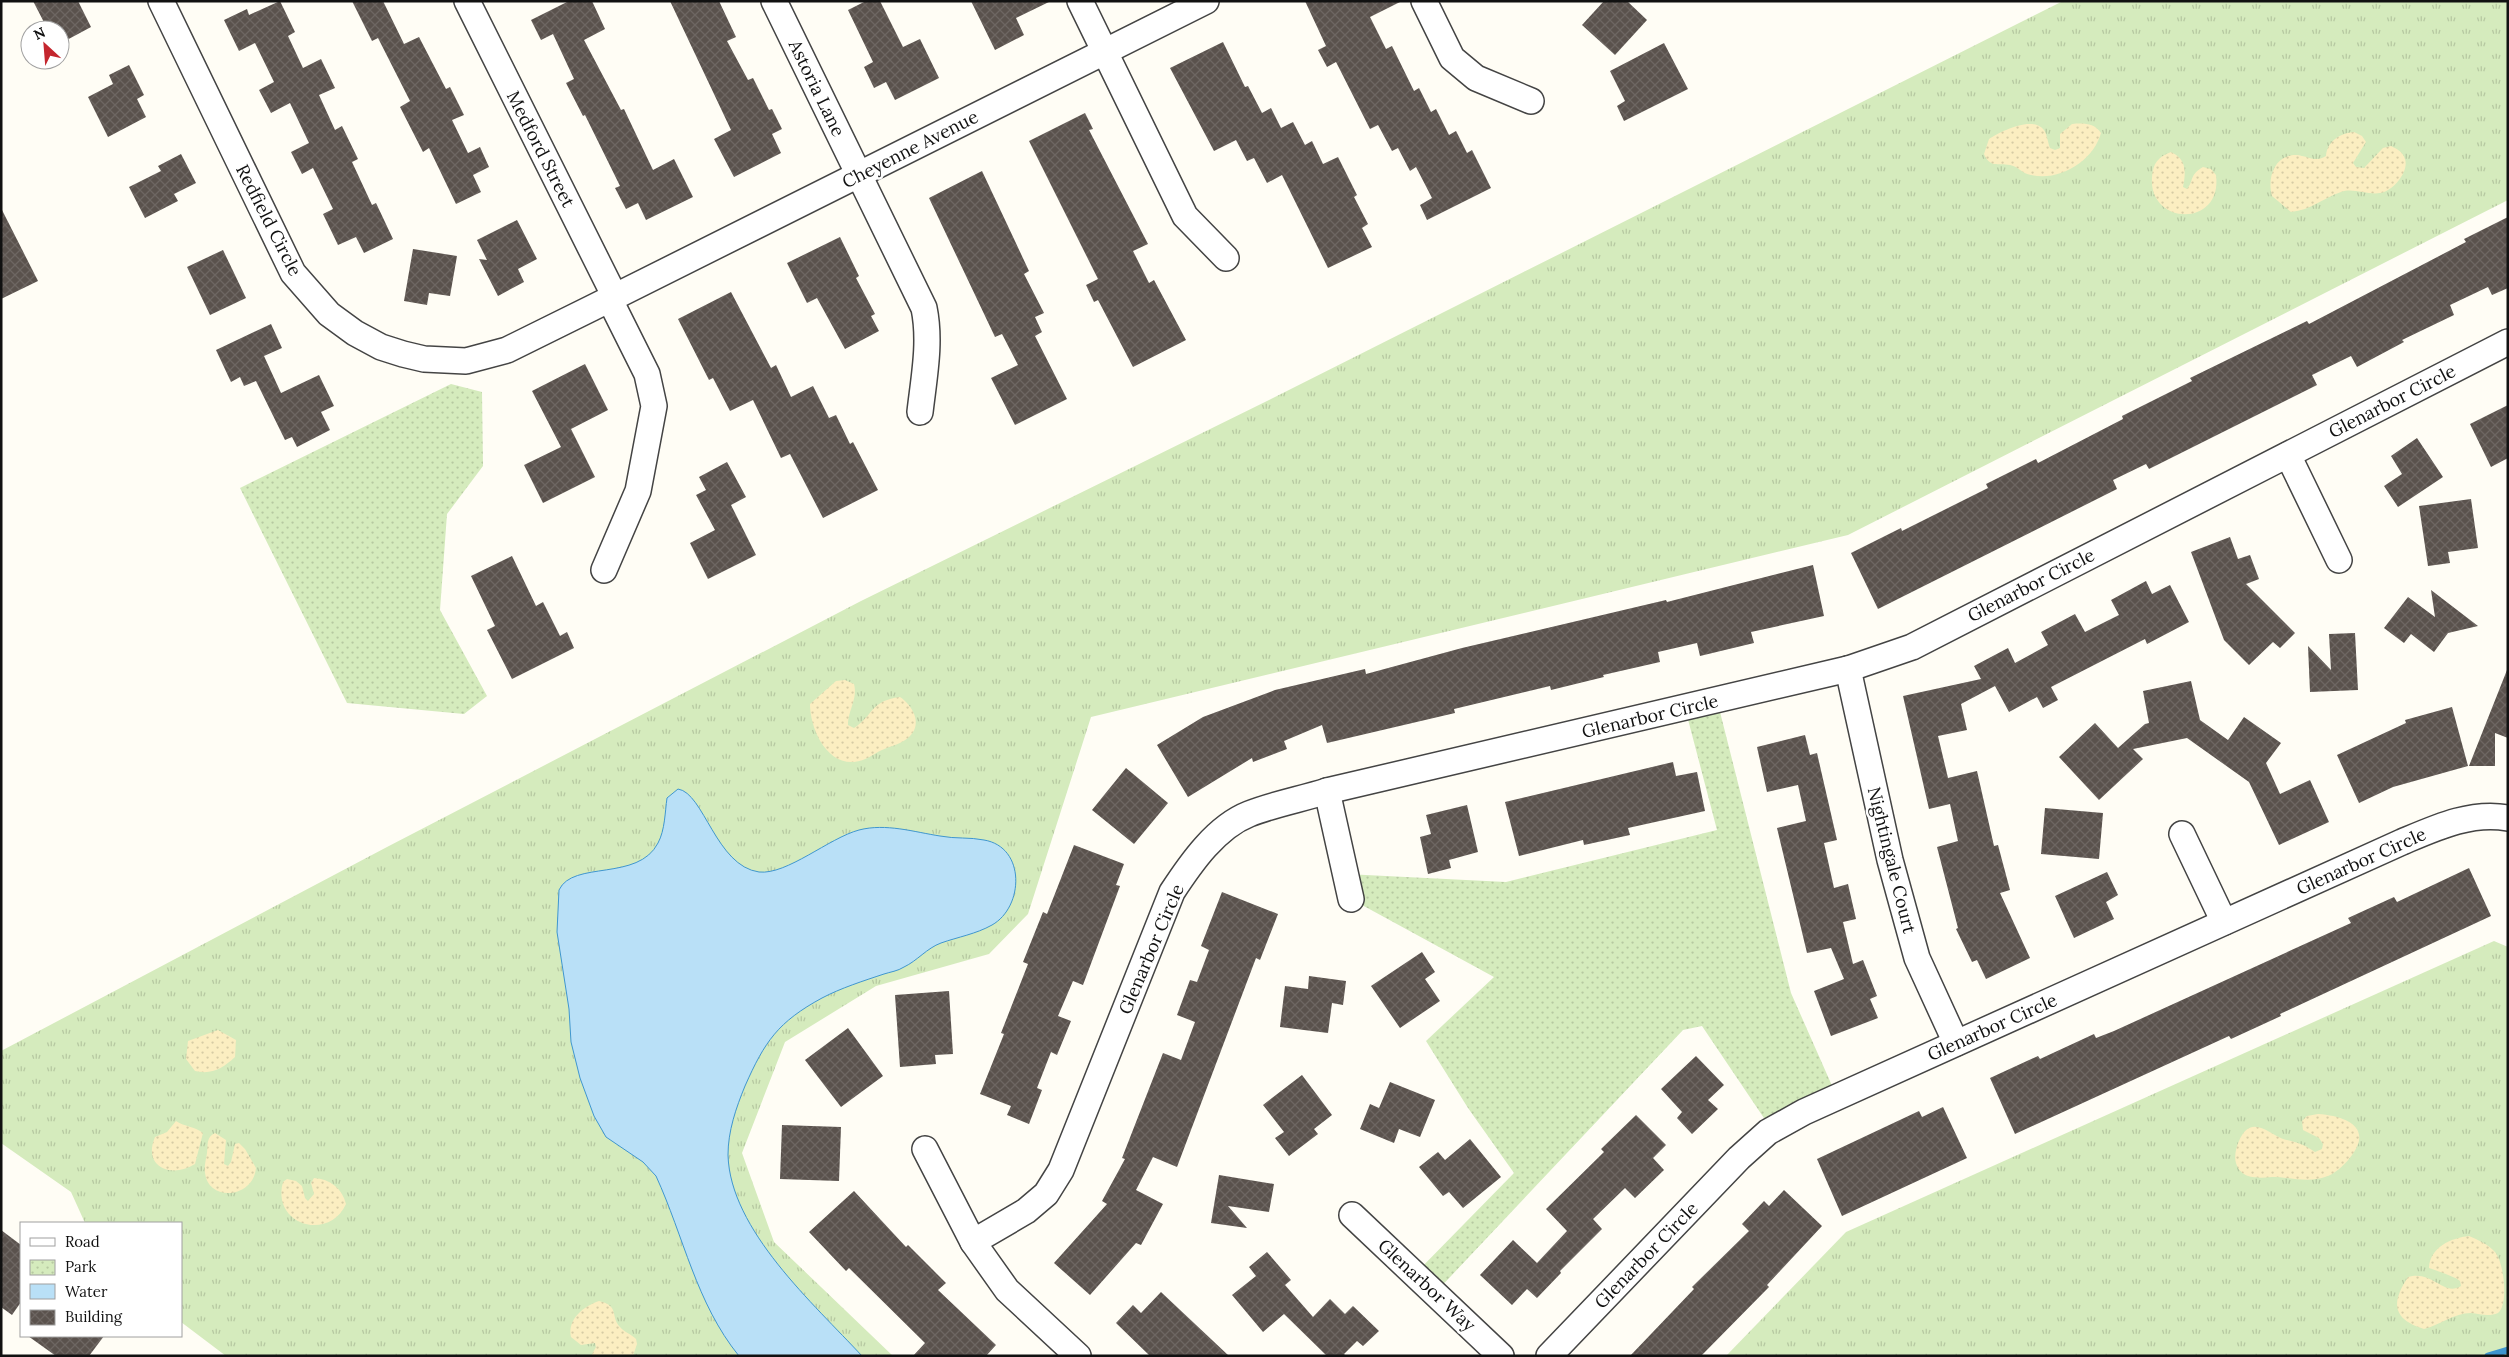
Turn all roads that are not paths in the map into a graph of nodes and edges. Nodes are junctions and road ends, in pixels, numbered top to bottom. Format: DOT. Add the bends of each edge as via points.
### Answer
graph roads {
  1 [pos="161,1"];
  2 [pos="467,1"];
  3 [pos="774,1"];
  4 [pos="1080,1"];
  5 [pos="1206,1"];
  6 [pos="1424,1"];
  7 [pos="1105,52"];
  8 [pos="1531,101"];
  9 [pos="860,174"];
  10 [pos="1226,258"];
  11 [pos="612,298"];
  12 [pos="2508,342"];
  13 [pos="920,412"];
  14 [pos="2288,454"];
  15 [pos="2339,560"];
  16 [pos="604,570"];
  17 [pos="1848,669"];
  18 [pos="1327,791"];
  19 [pos="2508,818"];
  20 [pos="2182,834"];
  21 [pos="1351,899"];
  22 [pos="2224,922"];
  23 [pos="1956,1043"];
  24 [pos="925,1149"];
  25 [pos="1352,1215"];
  26 [pos="974,1242"];
  27 [pos="1078,1356"];
  28 [pos="1501,1356"];
  29 [pos="1549,1356"];
  1 -- 11 [label="street, Redfield Circle" via="293,273 329,314 355,333 402,354 424,359 466,360 507,350"];
  2 -- 11 [label="street, Medford Street"];
  3 -- 9 [label="street, Astoria Lane"];
  4 -- 7 [label="street"];
  5 -- 7 [label="street, Cheyenne Avenue"];
  6 -- 8 [label="street" via="1452,58 1476,78"];
  7 -- 9 [label="street, Cheyenne Avenue"];
  7 -- 10 [label="street" via="1184,216"];
  9 -- 11 [label="street, Cheyenne Avenue"];
  9 -- 13 [label="street, Astoria Lane" via="924,308 928,326 927,356"];
  11 -- 16 [label="street, Medford Street" via="647,374 654,406 638,491"];
  12 -- 14 [label="street, Glenarbor Circle"];
  14 -- 15 [label="street"];
  14 -- 17 [label="street, Glenarbor Circle" via="1912,647"];
  17 -- 18 [label="street, Glenarbor Circle"];
  17 -- 23 [label="street, Nightingale Court" via="1890,860 1917,958"];
  18 -- 21 [label="street"];
  18 -- 26 [label="street, Glenarbor Circle" via="1248,814 1217,836 1192,860 1158,922 1061,1170 1046,1194 1026,1211"];
  19 -- 22 [label="street, Glenarbor Circle" via="2451,822"];
  20 -- 22 [label="street"];
  22 -- 23 [label="street, Glenarbor Circle"];
  23 -- 29 [label="street, Glenarbor Circle" via="1804,1112 1768,1132 1739,1158"];
  24 -- 26 [label="street"];
  25 -- 28 [label="street, Glenarbor Way"];
  26 -- 27 [label="street" via="1007,1290"];
}
